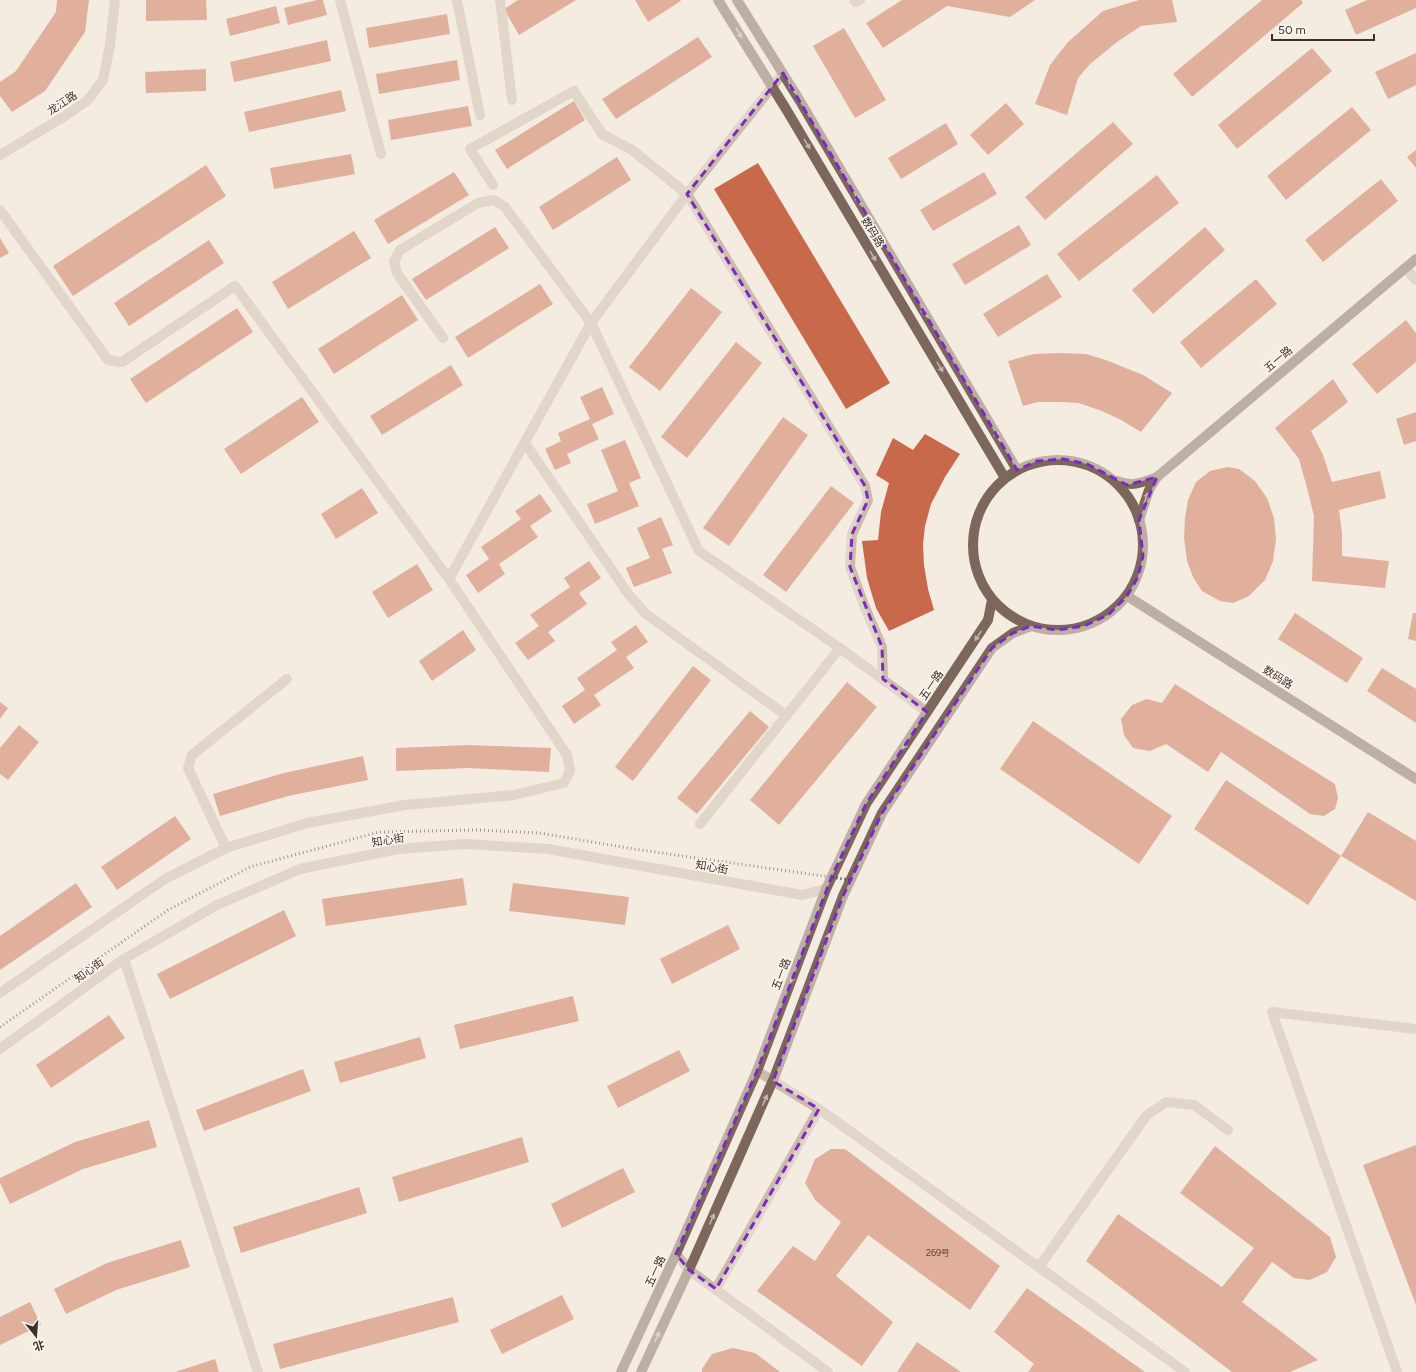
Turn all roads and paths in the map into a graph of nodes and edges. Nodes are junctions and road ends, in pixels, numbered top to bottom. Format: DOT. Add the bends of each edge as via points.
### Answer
graph roads {
  1 [pos="114,0"];
  2 [pos="340,0"];
  3 [pos="457,0"];
  4 [pos="500,0"];
  5 [pos="718,0"];
  6 [pos="737,0"];
  7 [pos="854,0"];
  8 [pos="860,0"];
  9 [pos="783,73"];
  10 [pos="772,87"];
  11 [pos="512,100"];
  12 [pos="480,115"];
  13 [pos="381,154"];
  14 [pos="0,156"];
  15 [pos="493,185"];
  16 [pos="687,194"];
  17 [pos="0,210"];
  18 [pos="1416,259"];
  19 [pos="1405,268"];
  20 [pos="1416,280"];
  21 [pos="591,323"];
  22 [pos="443,338"];
  23 [pos="525,443"];
  24 [pos="1017,470"];
  25 [pos="1157,477"];
  26 [pos="1005,478"];
  27 [pos="1113,480"];
  28 [pos="1139,520"];
  29 [pos="449,580"];
  30 [pos="1127,596"];
  31 [pos="992,600"];
  32 [pos="1031,626"];
  33 [pos="840,648"];
  34 [pos="287,679"];
  35 [pos="883,679"];
  36 [pos="927,712"];
  37 [pos="787,716"];
  38 [pos="1416,779"];
  39 [pos="700,824"];
  40 [pos="226,848"];
  41 [pos="826,889"];
  42 [pos="124,959"];
  43 [pos="0,993"];
  44 [pos="1416,1029"];
  45 [pos="0,1049"];
  46 [pos="758,1071"];
  47 [pos="773,1080"];
  48 [pos="819,1108"];
  49 [pos="1228,1130"];
  50 [pos="676,1254"];
  51 [pos="1039,1267"];
  52 [pos="689,1270"];
  53 [pos="716,1289"];
  54 [pos="258,1372"];
  55 [pos="621,1372"];
  56 [pos="641,1372"];
  57 [pos="828,1372"];
  58 [pos="1185,1372"];
  59 [pos="1397,1372"];
  1 -- 14 [label="street, 龙江路" via="110,45 103,80 88,100"];
  2 -- 13 [label="street"];
  3 -- 12 [label="street"];
  4 -- 11 [label="street"];
  5 -- 10 [label="main road, 数码路, one-way"];
  6 -- 9 [label="main road, 数码路"];
  7 -- 8 [label="street"];
  9 -- 10 [label="street"];
  24 -- 9 [label="main road, 数码路, one-way"];
  10 -- 16 [label="street"];
  10 -- 26 [label="main road, 数码路, one-way"];
  15 -- 16 [label="street" via="470,149 574,91 602,134 632,150"];
  16 -- 21 [label="street"];
  16 -- 35 [label="street" via="865,486 868,500 852,534 850,567 882,647"];
  17 -- 29 [label="street" via="108,360 122,362 235,286"];
  18 -- 19 [label="main road, 五一路"];
  19 -- 20 [label="street"];
  19 -- 25 [label="main road, 五一路"];
  21 -- 22 [label="street" via="505,207 494,200 478,203 400,250 394,261 397,273"];
  21 -- 23 [label="street"];
  21 -- 33 [label="street" via="699,551"];
  23 -- 29 [label="street"];
  23 -- 37 [label="street" via="629,596 646,614"];
  24 -- 26 [label="main road"];
  24 -- 27 [label="main road" via="1037,461 1063,459 1087,464"];
  25 -- 27 [label="main road" via="1127,485"];
  28 -- 25 [label="main road, one-way" via="1149,490"];
  26 -- 31 [label="main road" via="991,490 977,516 972,545 977,575"];
  27 -- 28 [label="main road" via="1127,493"];
  28 -- 30 [label="main road" via="1143,534 1143,556 1138,577"];
  29 -- 40 [label="street" via="567,755 570,771 564,783 514,795 405,805 314,822"];
  30 -- 32 [label="main road" via="1108,615 1084,626 1057,630"];
  30 -- 38 [label="main road, 数码路"];
  31 -- 32 [label="main road" via="1010,616"];
  31 -- 36 [label="main road, 五一路, one-way" via="988,620"];
  47 -- 32 [label="main road, one-way" via="843,896 882,813 992,648 1013,633"];
  33 -- 35 [label="street"];
  33 -- 37 [label="street"];
  34 -- 40 [label="street" via="192,755 188,768"];
  35 -- 36 [label="street"];
  36 -- 41 [label="main road, 五一路, one-way" via="866,804"];
  37 -- 39 [label="street"];
  40 -- 43 [label="street" via="165,879"];
  41 -- 42 [label="street, 知心街" via="802,895 548,849 465,844 398,849 300,869 217,905"];
  41 -- 46 [label="main road, 五一路, one-way"];
  42 -- 45 [label="street, 知心街"];
  42 -- 54 [label="street"];
  44 -- 59 [label="street" via="1272,1012"];
  46 -- 47 [label="street"];
  46 -- 50 [label="main road, 五一路"];
  47 -- 48 [label="street"];
  52 -- 47 [label="main road, one-way"];
  48 -- 51 [label="street"];
  48 -- 53 [label="street"];
  49 -- 51 [label="street" via="1194,1105 1166,1102 1146,1116"];
  50 -- 52 [label="street"];
  50 -- 55 [label="main road, 五一路"];
  51 -- 58 [label="street"];
  52 -- 53 [label="street"];
  56 -- 52 [label="main road, one-way"];
  53 -- 57 [label="street"];
}
